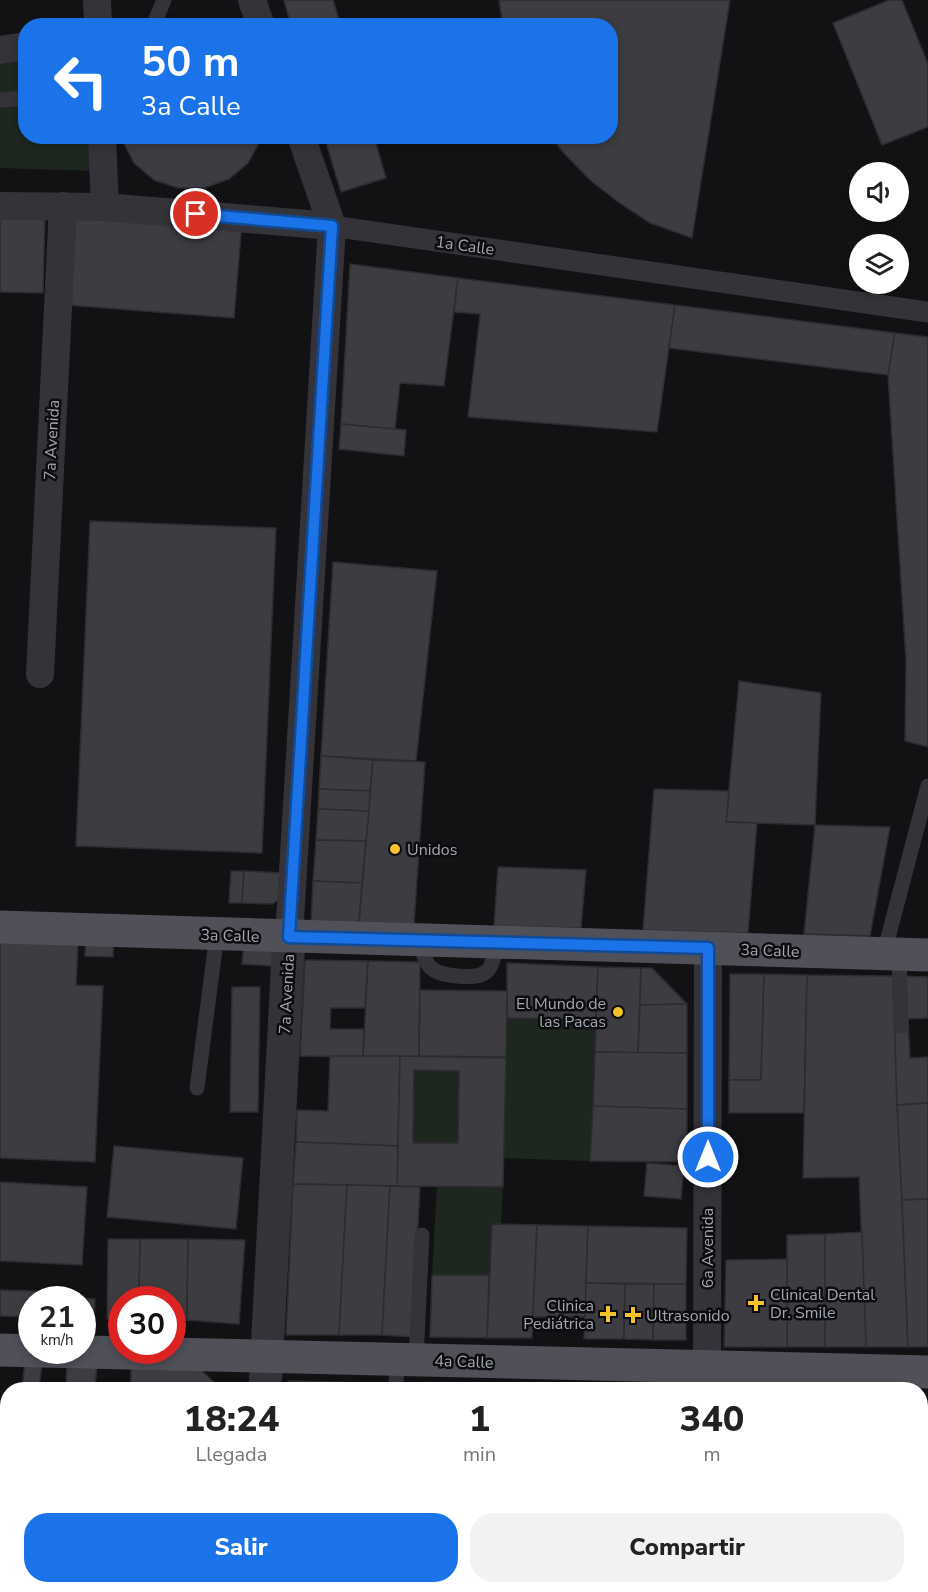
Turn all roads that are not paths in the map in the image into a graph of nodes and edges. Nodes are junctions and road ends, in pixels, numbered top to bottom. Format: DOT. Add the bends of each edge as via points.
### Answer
graph roads {
  1 [pos="97,0"];
  2 [pos="164,0"];
  3 [pos="252,0"];
  4 [pos="98,18"];
  5 [pos="156,18"];
  6 [pos="258,18"];
  7 [pos="18,47"];
  8 [pos="0,50"];
  9 [pos="18,99"];
  10 [pos="0,100"];
  11 [pos="102,144"];
  12 [pos="304,144"];
  13 [pos="0,206"];
  14 [pos="63,206"];
  15 [pos="105,207"];
  16 [pos="332,226"];
  17 [pos="928,312"];
  18 [pos="40,674"];
  19 [pos="928,786"];
  20 [pos="0,927"];
  21 [pos="217,934"];
  22 [pos="289,937"];
  23 [pos="708,948"];
  24 [pos="904,954"];
  25 [pos="902,1026"];
  26 [pos="197,1088"];
  27 [pos="422,1235"];
  28 [pos="0,1350"];
  29 [pos="266,1356"];
  30 [pos="707,1368"];
  31 [pos="403,1369"];
  32 [pos="928,1372"];
  33 [pos="265,1382"];
  1 -- 4 [label="street"];
  2 -- 5 [label="lane"];
  3 -- 6 [label="street"];
  7 -- 8 [label="street"];
  9 -- 10 [label="lane"];
  11 -- 15 [label="street"];
  12 -- 16 [label="street, 7a Avenida"];
  13 -- 14 [label="street, 1a Calle"];
  14 -- 15 [label="street, 1a Calle"];
  14 -- 18 [label="street, 7a Avenida"];
  15 -- 16 [label="street, 1a Calle"];
  16 -- 17 [label="street, 1a Calle"];
  16 -- 22 [label="street, 7a Avenida"];
  19 -- 24 [label="lane"];
  20 -- 21 [label="main road, 3a Calle"];
  21 -- 22 [label="main road, 3a Calle"];
  21 -- 26 [label="lane"];
  22 -- 23 [label="main road, 3a Calle"];
  22 -- 29 [label="street, 7a Avenida"];
  23 -- 24 [label="main road, 3a Calle"];
  23 -- 30 [label="street, 6a Avenida"];
  24 -- 25 [label="lane"];
  27 -- 31 [label="lane"];
  28 -- 29 [label="main road, 4a Calle"];
  29 -- 31 [label="main road, 4a Calle"];
  29 -- 33 [label="street, 7a Avenida"];
  30 -- 31 [label="main road, 4a Calle"];
  30 -- 32 [label="main road, 4a Calle" via="744,1374"];
}
